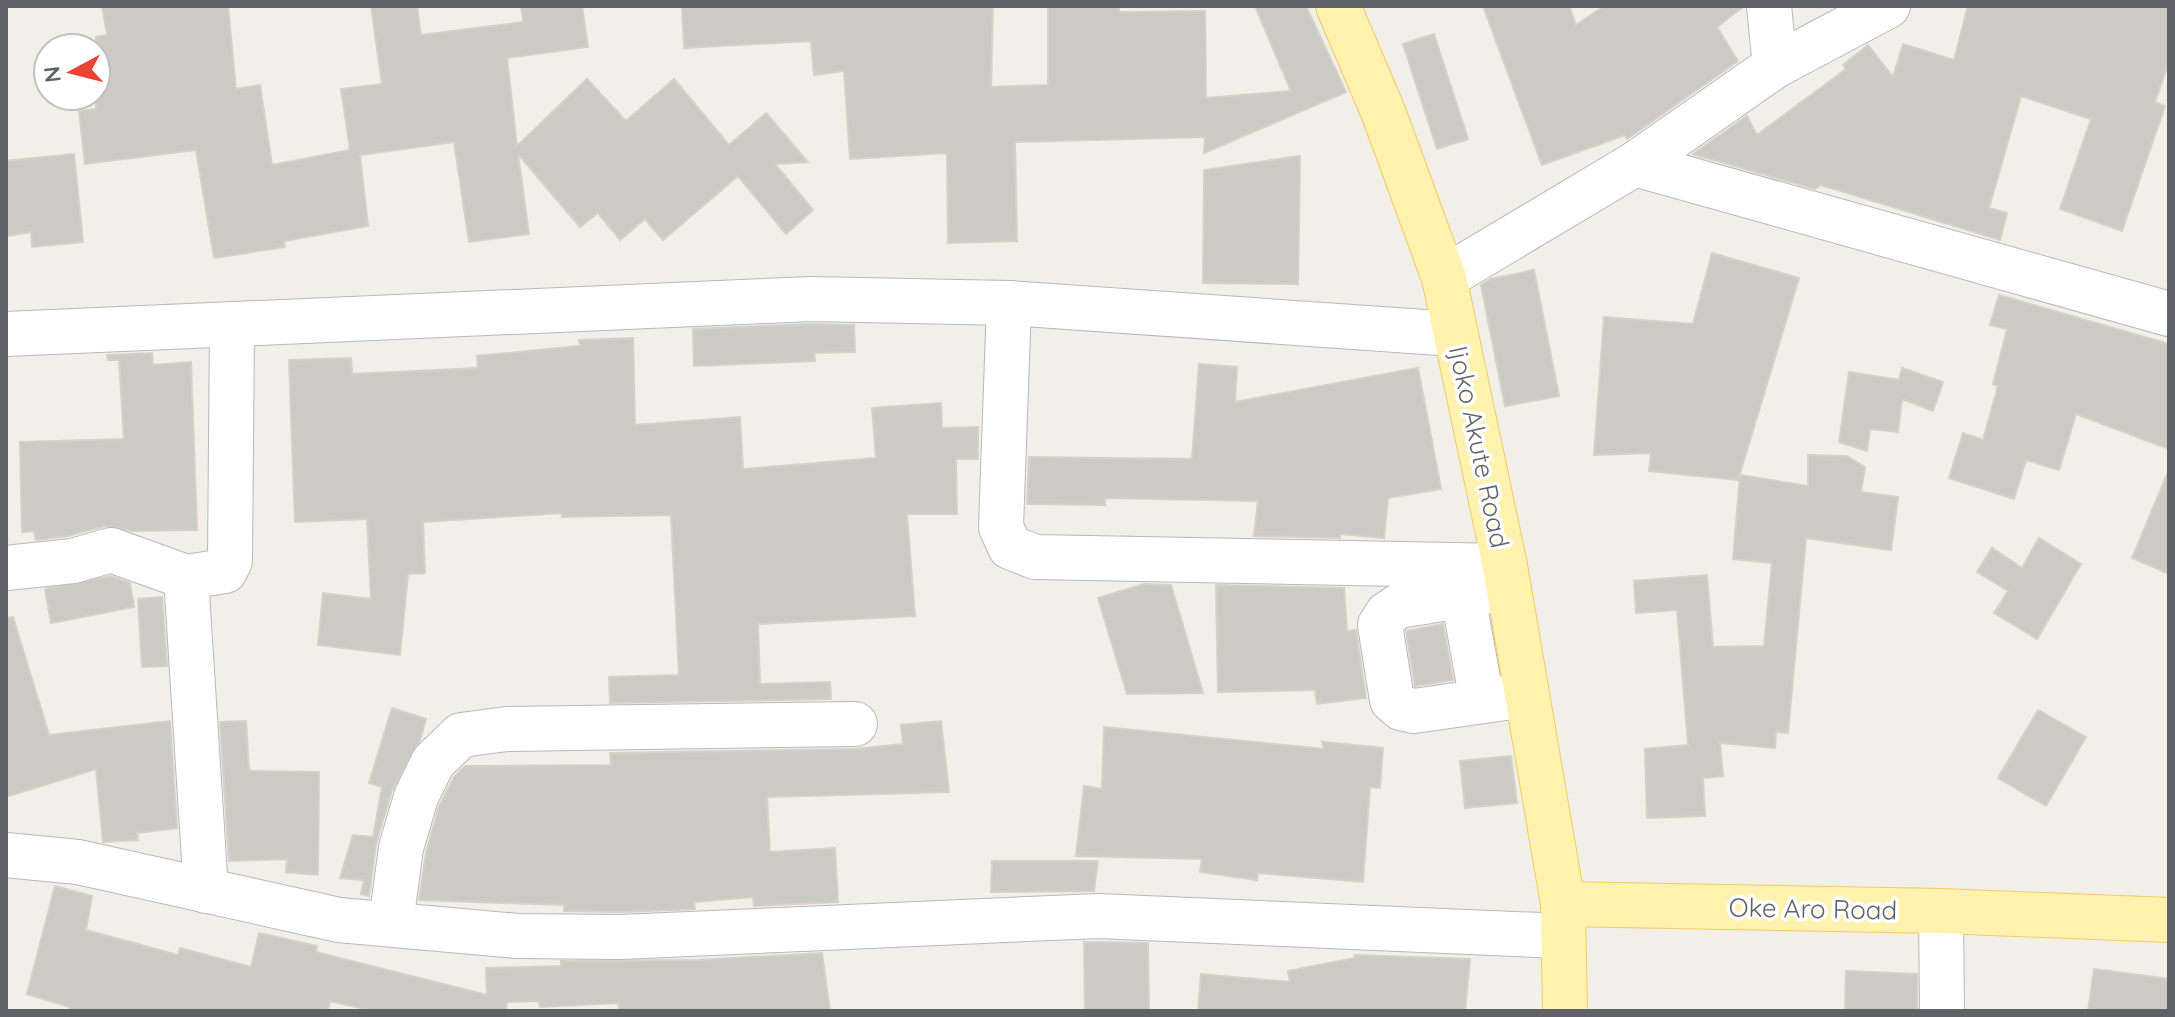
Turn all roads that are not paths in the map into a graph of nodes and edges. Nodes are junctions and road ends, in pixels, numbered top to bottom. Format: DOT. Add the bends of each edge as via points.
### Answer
graph roads {
  1 [pos="1338,6"];
  2 [pos="1769,6"];
  3 [pos="1888,6"];
  4 [pos="1775,66"];
  5 [pos="1635,164"];
  6 [pos="1444,278"];
  7 [pos="1009,303"];
  8 [pos="2169,314"];
  9 [pos="232,324"];
  10 [pos="6,334"];
  11 [pos="1454,334"];
  12 [pos="6,568"];
  13 [pos="186,577"];
  14 [pos="1507,577"];
  15 [pos="1463,596"];
  16 [pos="1526,695"];
  17 [pos="1482,701"];
  18 [pos="855,724"];
  19 [pos="6,855"];
  20 [pos="206,891"];
  21 [pos="1941,911"];
  22 [pos="1562,920"];
  23 [pos="2169,920"];
  24 [pos="391,922"];
  25 [pos="1565,1011"];
  26 [pos="1942,1011"];
  1 -- 6 [label="main road, Ijoko Akute Road"];
  2 -- 4 [label="street"];
  3 -- 4 [label="street"];
  4 -- 5 [label="street"];
  5 -- 6 [label="street"];
  5 -- 8 [label="street"];
  6 -- 11 [label="main road, Ijoko Akute Road"];
  7 -- 9 [label="street" via="811,299"];
  7 -- 11 [label="street"];
  7 -- 14 [label="street" via="1001,527 1010,547 1035,557"];
  9 -- 10 [label="street"];
  9 -- 13 [label="street" via="230,561 225,571"];
  11 -- 14 [label="main road, Ijoko Akute Road"];
  12 -- 13 [label="street" via="73,561 111,550"];
  13 -- 20 [label="street"];
  14 -- 15 [label="street"];
  14 -- 16 [label="main road, Ijoko Akute Road"];
  15 -- 17 [label="street"];
  15 -- 17 [label="street" via="1399,606 1382,619 1392,700 1414,711"];
  16 -- 17 [label="street"];
  16 -- 22 [label="main road, Ijoko Akute Road"];
  18 -- 24 [label="street" via="507,729 461,735 433,762 416,797 401,848"];
  19 -- 20 [label="street" via="78,862"];
  20 -- 24 [label="street" via="339,920"];
  21 -- 22 [label="main road, Oke Aro Road"];
  21 -- 23 [label="main road, Oke Aro Road"];
  21 -- 26 [label="street"];
  22 -- 24 [label="street" via="1098,916 620,937 517,936"];
  22 -- 25 [label="main road"];
}
